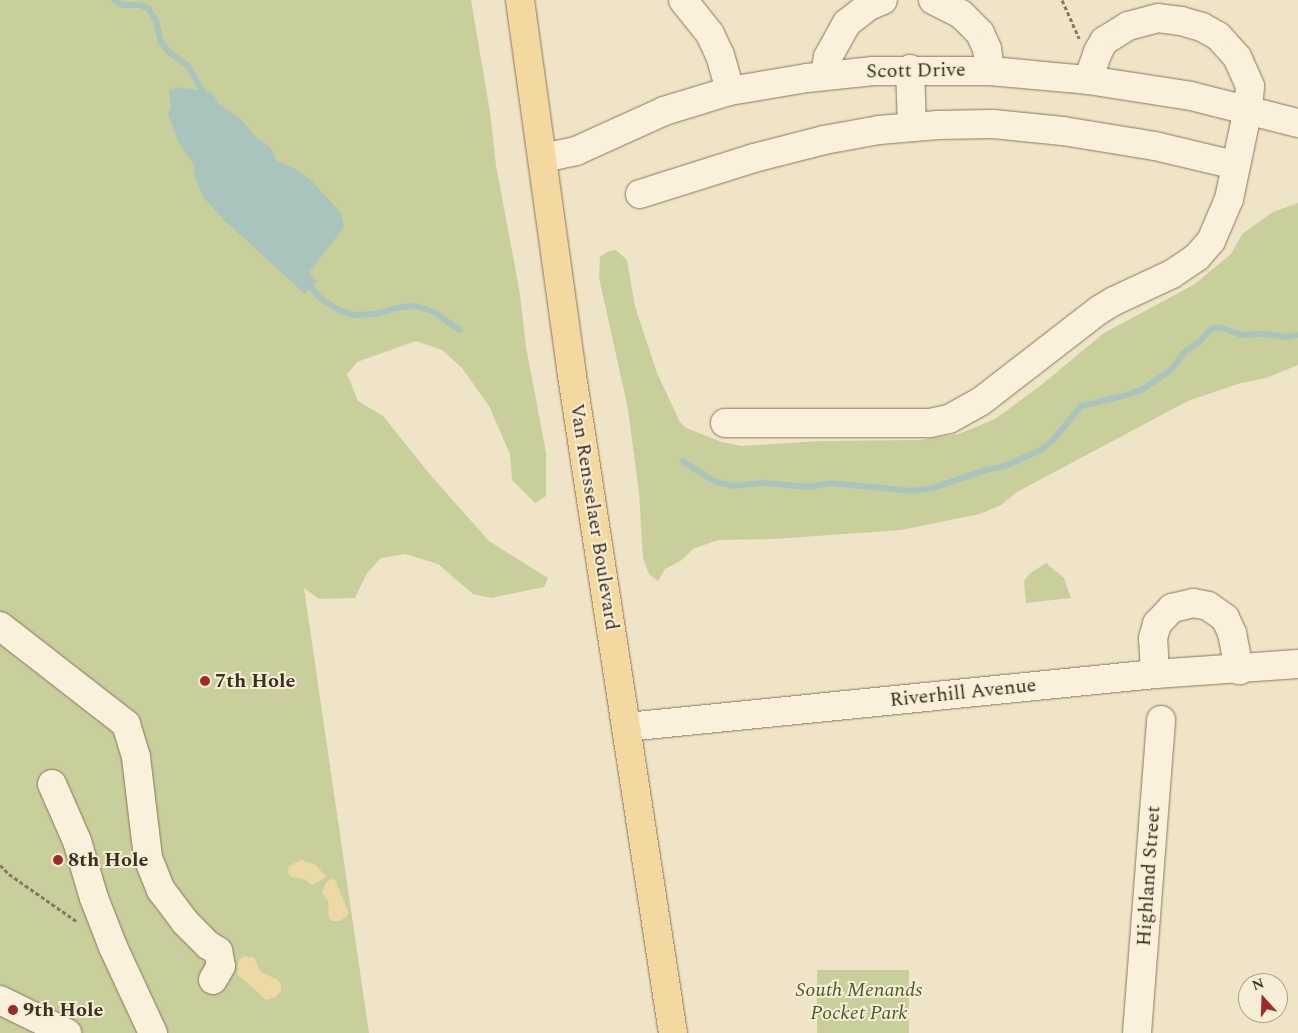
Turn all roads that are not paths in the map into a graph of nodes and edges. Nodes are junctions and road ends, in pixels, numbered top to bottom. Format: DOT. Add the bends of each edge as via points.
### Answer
graph roads {
  1 [pos="520,0"];
  2 [pos="683,0"];
  3 [pos="883,0"];
  4 [pos="933,0"];
  5 [pos="910,70"];
  6 [pos="990,71"];
  7 [pos="825,75"];
  8 [pos="1088,80"];
  9 [pos="730,91"];
  10 [pos="1248,109"];
  11 [pos="1298,123"];
  12 [pos="912,126"];
  13 [pos="543,158"];
  14 [pos="1235,164"];
  15 [pos="640,194"];
  16 [pos="724,422"];
  17 [pos="0,626"];
  18 [pos="1298,664"];
  19 [pos="1239,670"];
  20 [pos="1155,674"];
  21 [pos="1161,720"];
  22 [pos="627,727"];
  23 [pos="52,784"];
  24 [pos="213,980"];
  25 [pos="0,1000"];
  26 [pos="67,1033"];
  27 [pos="153,1033"];
  28 [pos="673,1033"];
  29 [pos="1137,1033"];
  1 -- 13 [label="main road, Van Rensselaer Boulevard"];
  2 -- 9 [label="street" via="710,34"];
  3 -- 7 [label="street" via="847,23 828,57"];
  4 -- 6 [label="street" via="970,20 987,49"];
  5 -- 6 [label="street, Scott Drive"];
  5 -- 7 [label="street, Scott Drive"];
  5 -- 12 [label="street"];
  6 -- 8 [label="street, Scott Drive"];
  7 -- 9 [label="street, Scott Drive"];
  8 -- 10 [label="street, Scott Drive" via="1174,93"];
  8 -- 10 [label="street" via="1098,52 1114,33 1142,21 1169,18 1202,28 1226,42 1243,66 1250,86"];
  9 -- 13 [label="street, Scott Drive" via="664,111 576,151"];
  10 -- 11 [label="street, Scott Drive"];
  10 -- 14 [label="street"];
  12 -- 14 [label="street" via="1028,127 1155,146"];
  12 -- 15 [label="street" via="824,140"];
  13 -- 22 [label="main road, Van Rensselaer Boulevard" via="571,369"];
  14 -- 16 [label="street" via="1222,217 1210,241 1197,257 1172,274 1100,310 959,415 930,423"];
  17 -- 24 [label="street" via="126,724 136,757 148,858 161,890 185,922 218,951 221,966"];
  18 -- 19 [label="street, Riverhill Avenue"];
  19 -- 20 [label="street, Riverhill Avenue"];
  19 -- 20 [label="street" via="1226,618 1208,606 1192,603 1172,608 1157,624 1153,638"];
  20 -- 22 [label="street, Riverhill Avenue"];
  21 -- 29 [label="street, Highland Street"];
  22 -- 28 [label="main road, Van Rensselaer Boulevard"];
  23 -- 27 [label="street" via="78,842 94,898 113,947"];
  25 -- 26 [label="street"];
}
